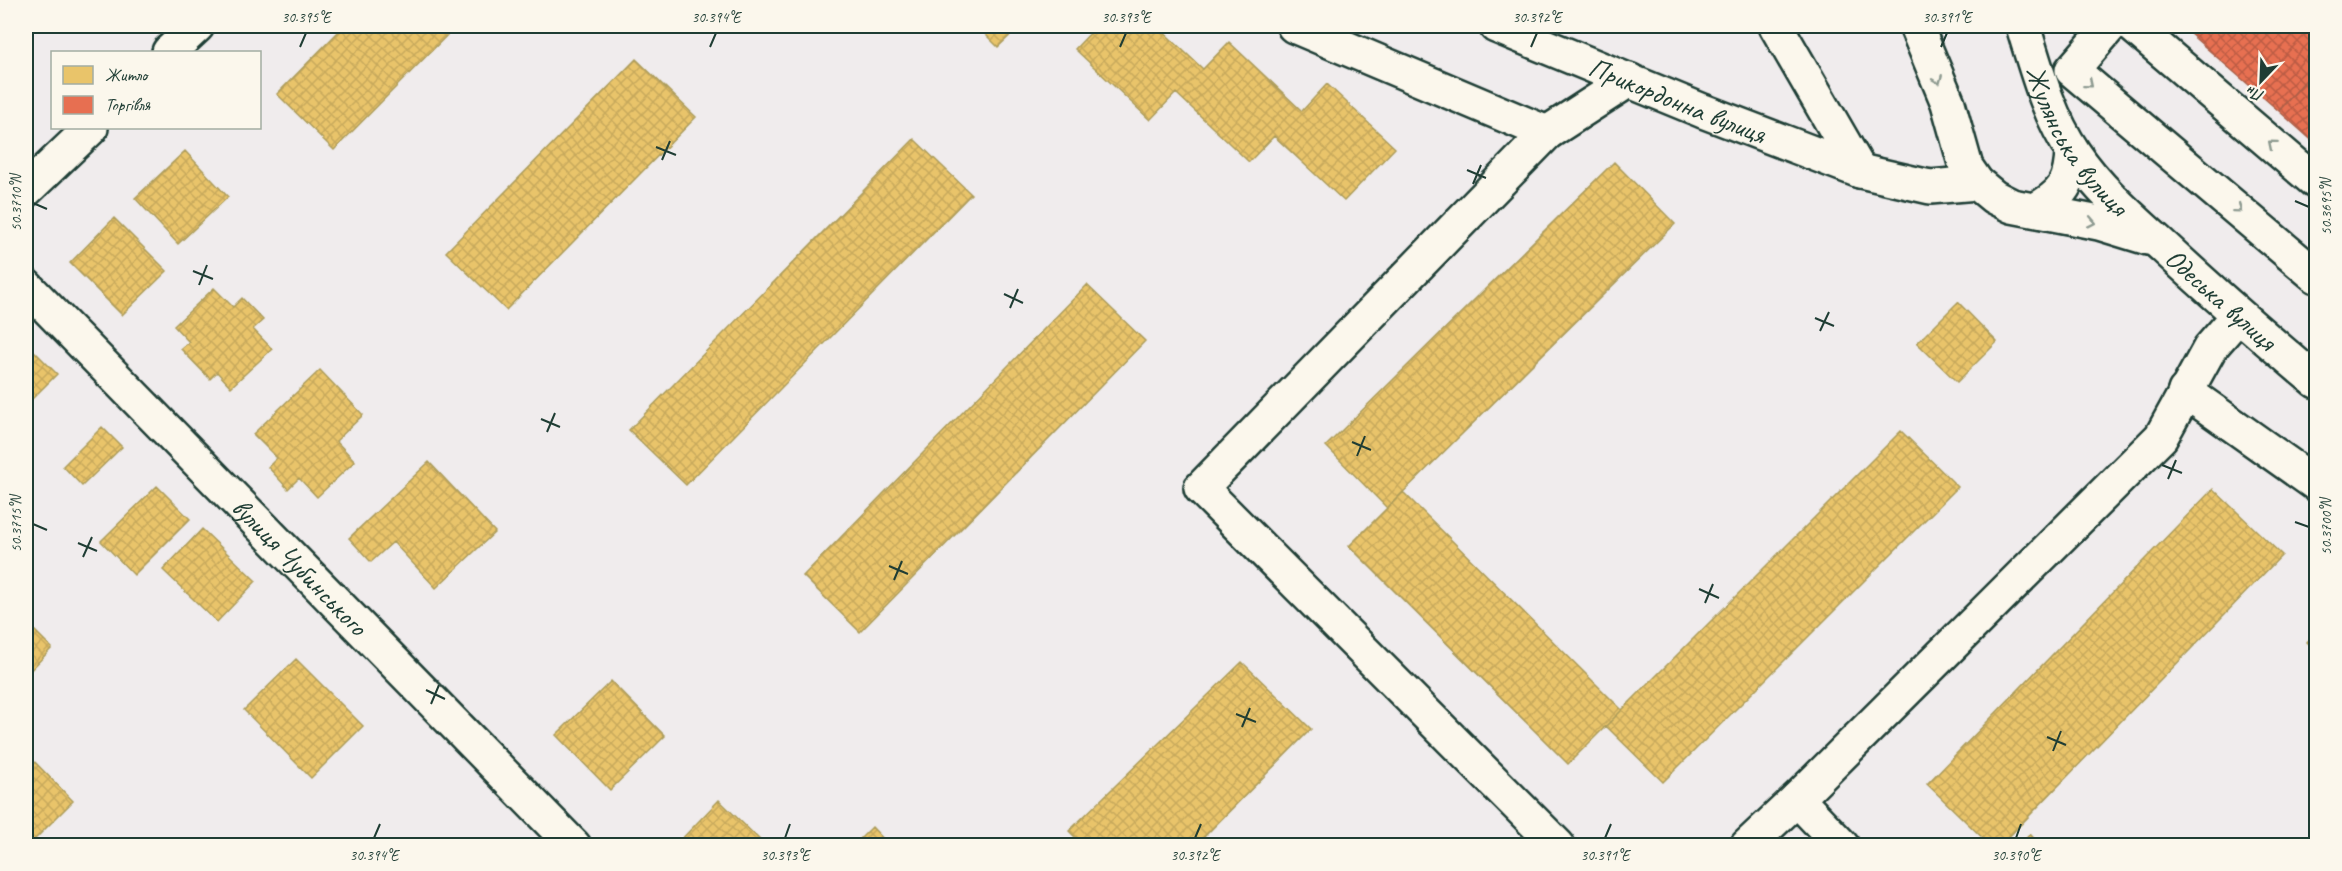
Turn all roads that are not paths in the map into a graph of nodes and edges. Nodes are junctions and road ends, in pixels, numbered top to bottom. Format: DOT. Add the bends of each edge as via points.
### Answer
graph roads {
  1 [pos="197,26"];
  2 [pos="1294,26"];
  3 [pos="1496,26"];
  4 [pos="1776,26"];
  5 [pos="1916,26"];
  6 [pos="2023,26"];
  7 [pos="2110,26"];
  8 [pos="2133,26"];
  9 [pos="170,51"];
  10 [pos="1629,81"];
  11 [pos="90,129"];
  12 [pos="1546,133"];
  13 [pos="2072,151"];
  14 [pos="1860,171"];
  15 [pos="2316,182"];
  16 [pos="1977,183"];
  17 [pos="26,190"];
  18 [pos="2035,210"];
  19 [pos="2155,240"];
  20 [pos="2316,276"];
  21 [pos="26,286"];
  22 [pos="2238,316"];
  23 [pos="2316,381"];
  24 [pos="2185,391"];
  25 [pos="2316,484"];
  26 [pos="1797,799"];
  27 [pos="574,846"];
  28 [pos="1558,846"];
  29 [pos="1747,846"];
  30 [pos="1842,846"];
  1 -- 9 [label="street"];
  2 -- 12 [label="street"];
  3 -- 10 [label="street, Прикордонна вулиця"];
  4 -- 14 [label="street"];
  5 -- 16 [label="street, one-way" via="1947,103 1966,167"];
  6 -- 13 [label="street, Жулянська вулиця" via="2049,103"];
  7 -- 20 [label="street, one-way" via="2072,70"];
  15 -- 8 [label="street, one-way"];
  10 -- 12 [label="street"];
  10 -- 14 [label="street, Прикордонна вулиця"];
  11 -- 17 [label="street"];
  12 -- 28 [label="street" via="1201,488"];
  13 -- 18 [label="street" via="2071,172 2063,188 2053,201"];
  13 -- 19 [label="street, Жулянська вулиця" via="2092,177"];
  14 -- 16 [label="street, Прикордонна вулиця" via="1930,187"];
  16 -- 18 [label="street" via="2012,206"];
  18 -- 19 [label="street, one-way"];
  19 -- 22 [label="street, Одеська вулиця"];
  21 -- 27 [label="street, вулиця Чубинського"];
  22 -- 23 [label="street, Одеська вулиця"];
  22 -- 24 [label="street" via="2210,348"];
  24 -- 25 [label="street"];
  24 -- 26 [label="street" via="2161,437"];
  26 -- 29 [label="street"];
  26 -- 30 [label="street"];
}
